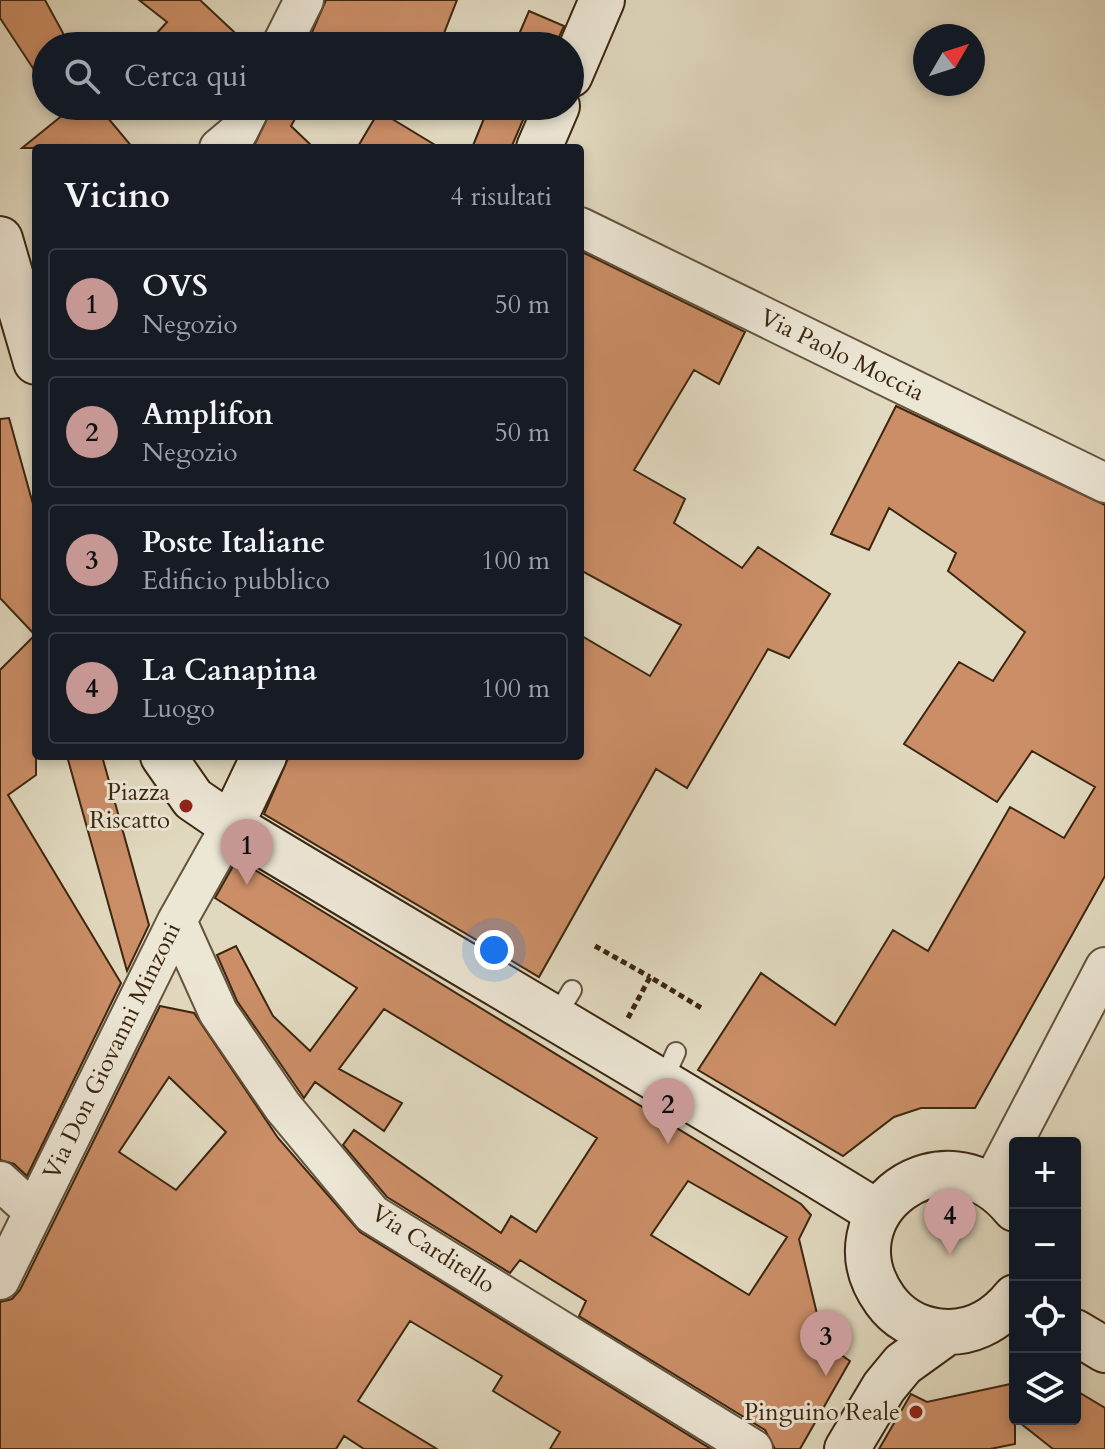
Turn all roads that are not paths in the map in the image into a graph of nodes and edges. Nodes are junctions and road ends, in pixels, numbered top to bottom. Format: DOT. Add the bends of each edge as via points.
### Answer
graph roads {
  1 [pos="304,0"];
  2 [pos="602,0"];
  3 [pos="288,32"];
  4 [pos="584,42"];
  5 [pos="244,120"];
  6 [pos="551,120"];
  7 [pos="224,144"];
  8 [pos="541,144"];
  9 [pos="584,229"];
  10 [pos="0,239"];
  11 [pos="18,302"];
  12 [pos="32,349"];
  13 [pos="1105,483"];
  14 [pos="166,760"];
  15 [pos="262,760"];
  16 [pos="231,825"];
  17 [pos="177,921"];
  18 [pos="1105,967"];
  19 [pos="0,1181"];
  20 [pos="1003,1197"];
  21 [pos="33,1211"];
  22 [pos="878,1213"];
  23 [pos="0,1280"];
  24 [pos="1009,1303"];
  25 [pos="946,1333"];
  26 [pos="1081,1336"];
  27 [pos="1105,1350"];
  28 [pos="753,1449"];
  29 [pos="847,1449"];
  1 -- 3 [label="street"];
  2 -- 4 [label="street"];
  5 -- 7 [label="street"];
  6 -- 8 [label="street"];
  9 -- 13 [label="street, Via Paolo Moccia"];
  10 -- 11 [label="street"];
  11 -- 12 [label="street"];
  14 -- 16 [label="street" via="193,799"];
  15 -- 16 [label="street"];
  16 -- 17 [label="street, Via Don Giovanni Minzoni"];
  16 -- 22 [label="street" via="563,1005 610,1051 670,1066"];
  17 -- 21 [label="street, Via Don Giovanni Minzoni"];
  17 -- 28 [label="street, Via Carditello" via="218,1012 283,1107 372,1214"];
  18 -- 20 [label="street"];
  19 -- 21 [label="street"];
  20 -- 22 [label="street" via="960,1174 928,1175 900,1189"];
  21 -- 23 [label="street, Via Don Giovanni Minzoni"];
  22 -- 25 [label="street" via="869,1260 879,1292 914,1325"];
  24 -- 25 [label="street" via="993,1319"];
  25 -- 29 [label="street" via="903,1364"];
  26 -- 27 [label="street"];
}
